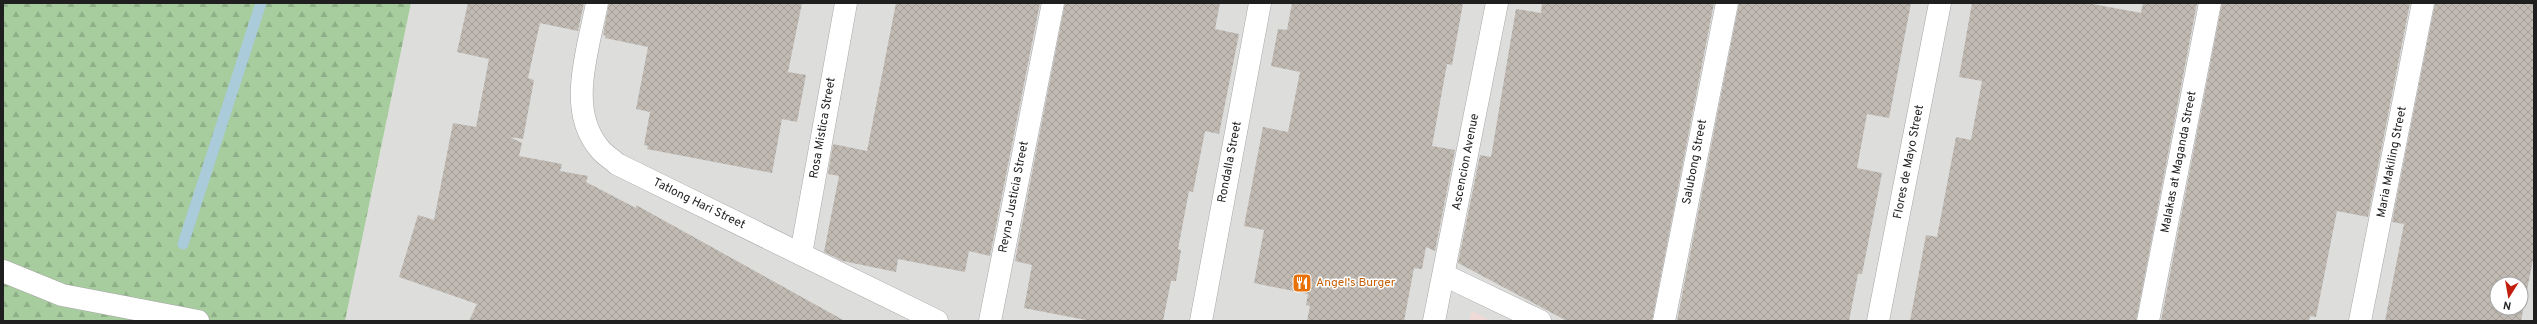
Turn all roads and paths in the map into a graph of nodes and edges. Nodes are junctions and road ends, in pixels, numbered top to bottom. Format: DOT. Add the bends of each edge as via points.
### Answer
graph roads {
  1 [pos="597,3"];
  2 [pos="846,3"];
  3 [pos="1053,3"];
  4 [pos="1260,3"];
  5 [pos="1496,3"];
  6 [pos="1727,3"];
  7 [pos="1940,3"];
  8 [pos="2210,3"];
  9 [pos="2423,3"];
  10 [pos="801,254"];
  11 [pos="3,271"];
  12 [pos="1444,275"];
  13 [pos="198,321"];
  14 [pos="937,321"];
  15 [pos="990,321"];
  16 [pos="1201,321"];
  17 [pos="1434,321"];
  18 [pos="1540,321"];
  19 [pos="1664,321"];
  20 [pos="1878,321"];
  21 [pos="2148,321"];
  22 [pos="2360,321"];
  1 -- 10 [label="street, Tatlong Hari Street" via="582,78 582,102 587,127 598,148 617,164"];
  2 -- 10 [label="street, Rosa Mistica Street"];
  3 -- 15 [label="street, Reyna Justicia Street"];
  4 -- 16 [label="street, Rondalla Street"];
  5 -- 12 [label="street, Ascencion Avenue"];
  6 -- 19 [label="street, Salubong Street"];
  7 -- 20 [label="street, Flores de Mayo Street"];
  8 -- 21 [label="street, Malakas at Maganda Street"];
  9 -- 22 [label="street, Maria Makiling Street"];
  10 -- 14 [label="street, Tatlong Hari Street"];
  11 -- 13 [label="street" via="62,295"];
  12 -- 17 [label="street, Ascencion Avenue"];
  12 -- 18 [label="street"];
}
